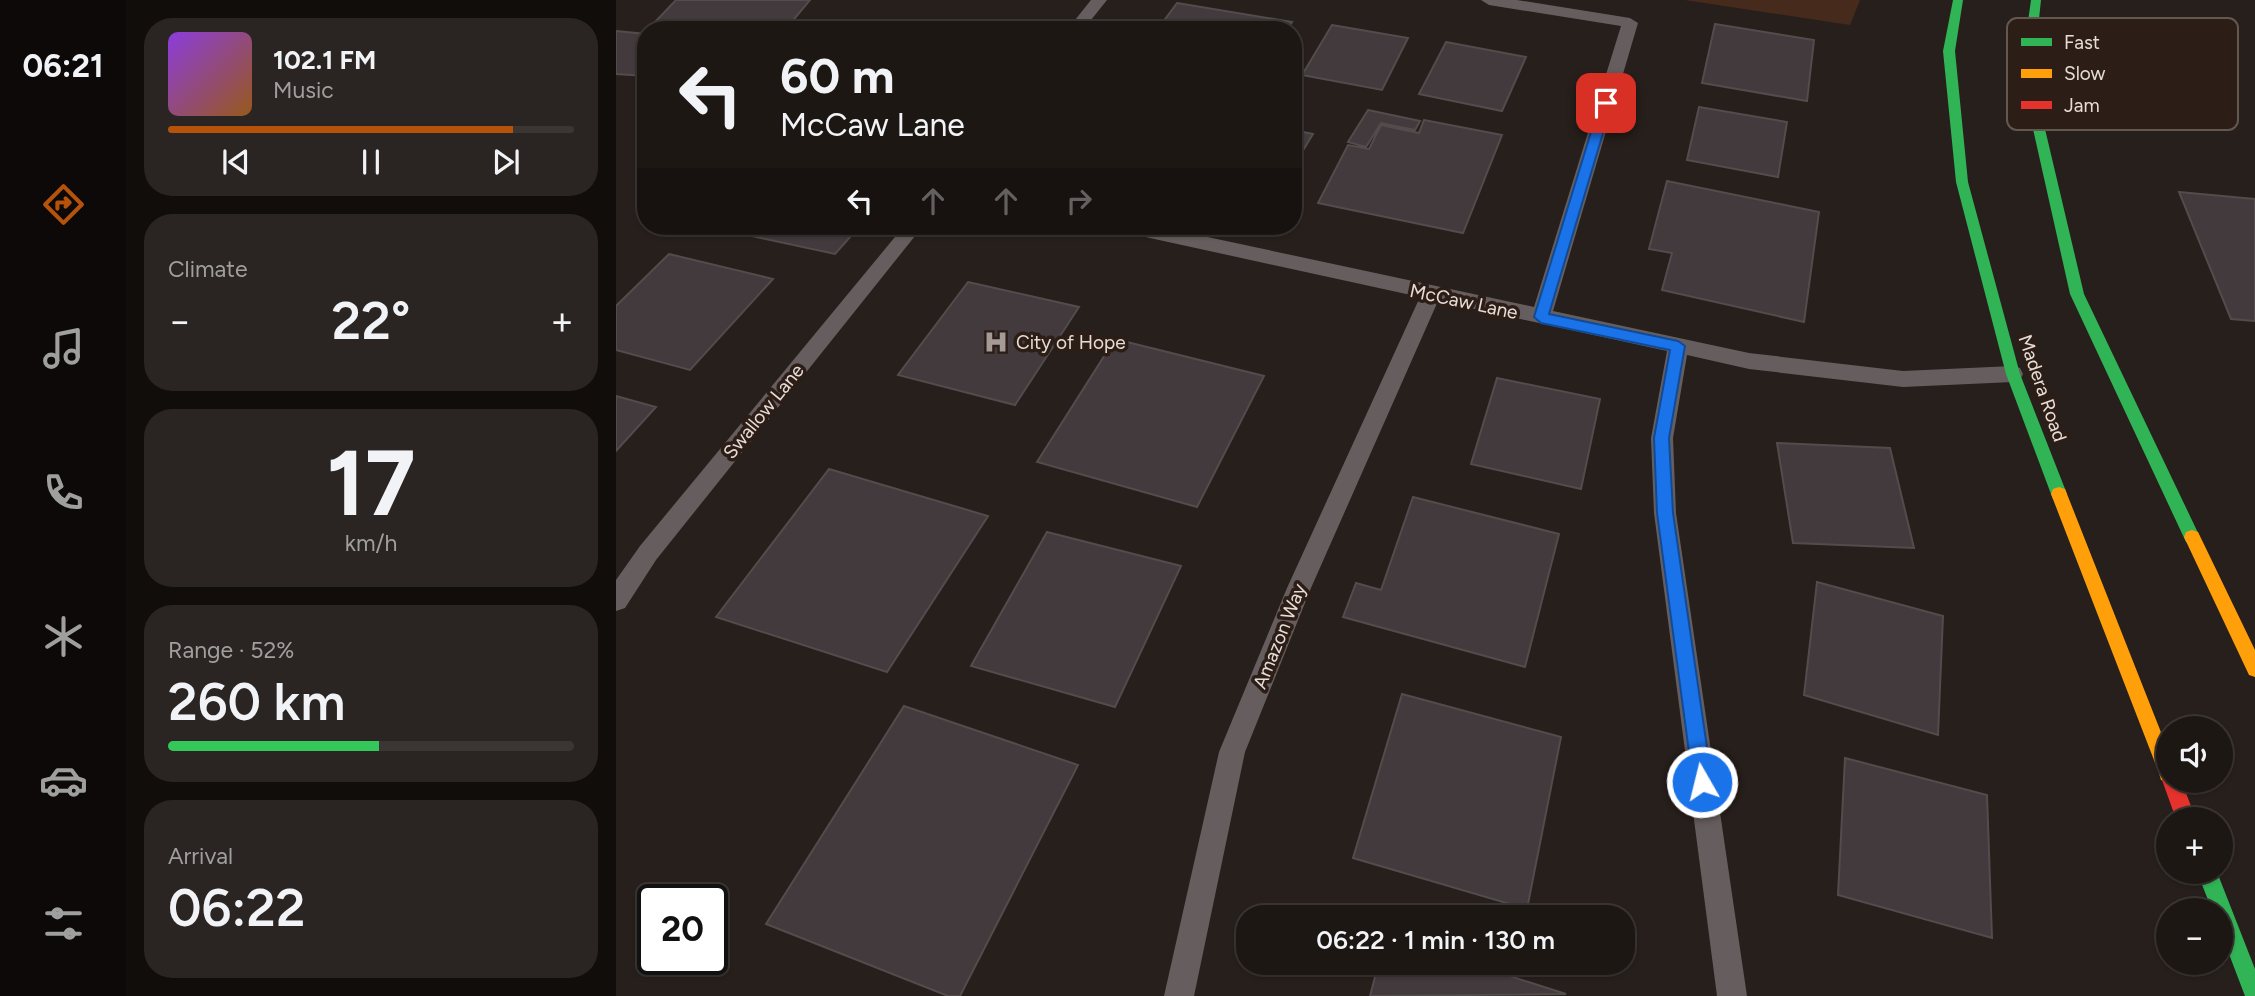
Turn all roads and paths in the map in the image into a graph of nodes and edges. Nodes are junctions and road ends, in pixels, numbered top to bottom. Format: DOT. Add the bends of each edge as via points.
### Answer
graph roads {
  1 [pos="1099,0"];
  2 [pos="1489,0"];
  3 [pos="1958,0"];
  4 [pos="2036,0"];
  5 [pos="2034,18"];
  6 [pos="1082,21"];
  7 [pos="2039,130"];
  8 [pos="907,235"];
  9 [pos="1167,235"];
  10 [pos="1431,294"];
  11 [pos="1541,317"];
  12 [pos="1678,346"];
  13 [pos="2013,374"];
  14 [pos="616,600"];
  15 [pos="2255,668"];
  16 [pos="2156,742"];
  17 [pos="2212,884"];
  18 [pos="2255,995"];
  19 [pos="1179,996"];
  20 [pos="1732,996"];
  1 -- 6 [label="lane"];
  2 -- 11 [label="lane" via="1630,23"];
  3 -- 13 [label="main road, Madera Road" via="1949,51 1962,182"];
  4 -- 5 [label="main road"];
  7 -- 15 [label="main road" via="2077,295"];
  8 -- 14 [label="lane, Swallow Lane" via="648,553"];
  9 -- 10 [label="lane, McCaw Lane"];
  10 -- 11 [label="lane, McCaw Lane"];
  10 -- 19 [label="lane, Amazon Way" via="1299,588 1232,752"];
  11 -- 12 [label="lane, McCaw Lane"];
  12 -- 13 [label="lane, McCaw Lane" via="1749,361 1903,379"];
  12 -- 20 [label="lane" via="1662,438 1665,513"];
  13 -- 16 [label="main road, Madera Road"];
  17 -- 18 [label="main road"];
}
